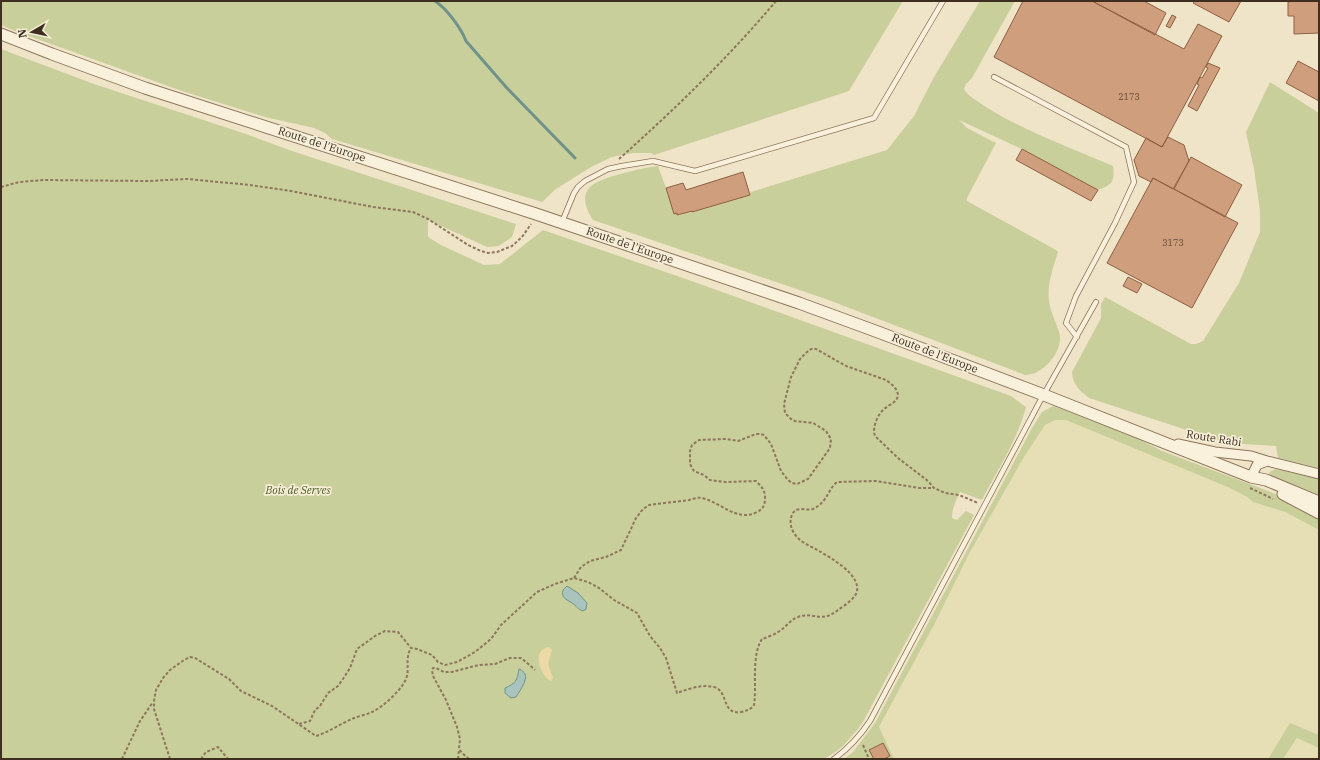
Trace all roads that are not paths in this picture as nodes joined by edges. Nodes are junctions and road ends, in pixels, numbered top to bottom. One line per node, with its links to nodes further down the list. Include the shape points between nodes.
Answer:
1 (943, 1): 4 (lane, via 874,118 695,171 653,161 608,169 578,187)
2 (1, 34): 4 (street, Route de l'Europe, via 145,88)
3 (994, 77): 6 (lane, via 1126,148 1134,182 1076,296 1066,324)
4 (562, 222): 7 (street, Route de l'Europe, via 799,303)
5 (1096, 302): 6 (lane)
6 (1077, 337): 7 (lane)
7 (1044, 395): 8 (street, Route de l'Europe); 14 (lane, via 870,720 853,743)
8 (1158, 440): 9 (street, Route Rabi); 11 (street, Route de l'Europe)
9 (1267, 461): 10 (street, Route Rabi); 11 (street, via 1256,465)
10 (1319, 474)
11 (1251, 476): 12 (street, Route de l'Europe); 13 (street, Route de l'Europe)
12 (1319, 502)
13 (1319, 513)
14 (834, 759)

